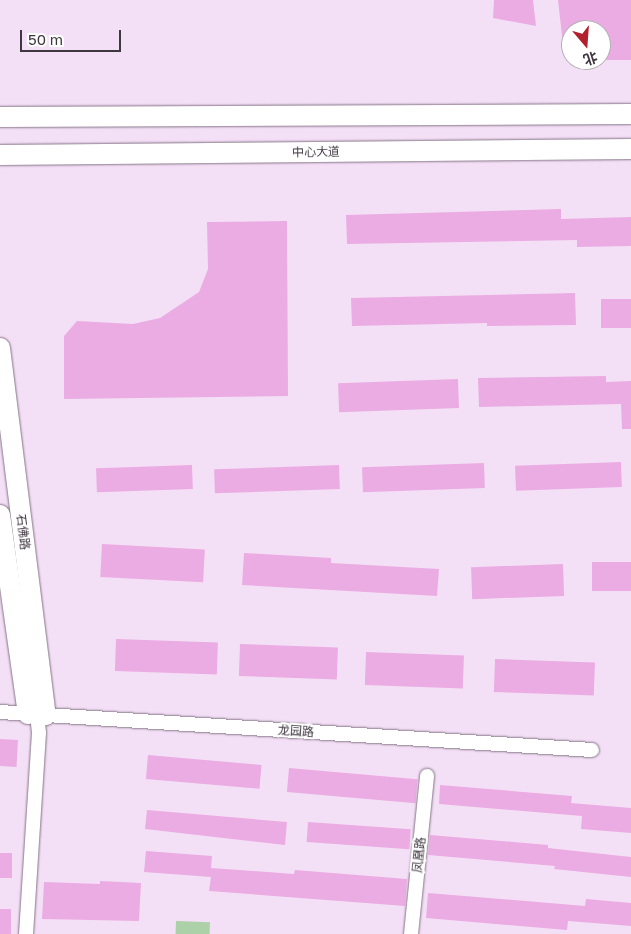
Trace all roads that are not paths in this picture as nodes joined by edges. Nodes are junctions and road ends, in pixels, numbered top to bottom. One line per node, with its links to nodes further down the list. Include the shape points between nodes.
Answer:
1 (631, 114): 2 (main road)
2 (0, 117)
3 (631, 149): 4 (main road, 中心大道)
4 (0, 155)
5 (0, 348): 8 (main road, 石佛路)
6 (0, 515): 8 (main road, 石佛路)
7 (0, 712): 8 (street, 龙园路)
8 (37, 714): 9 (street, 龙园路); 11 (street, 石佛路, via 39,733)
9 (592, 750)
10 (427, 776): 12 (street, 凤凰路)
11 (26, 934)
12 (411, 934)

